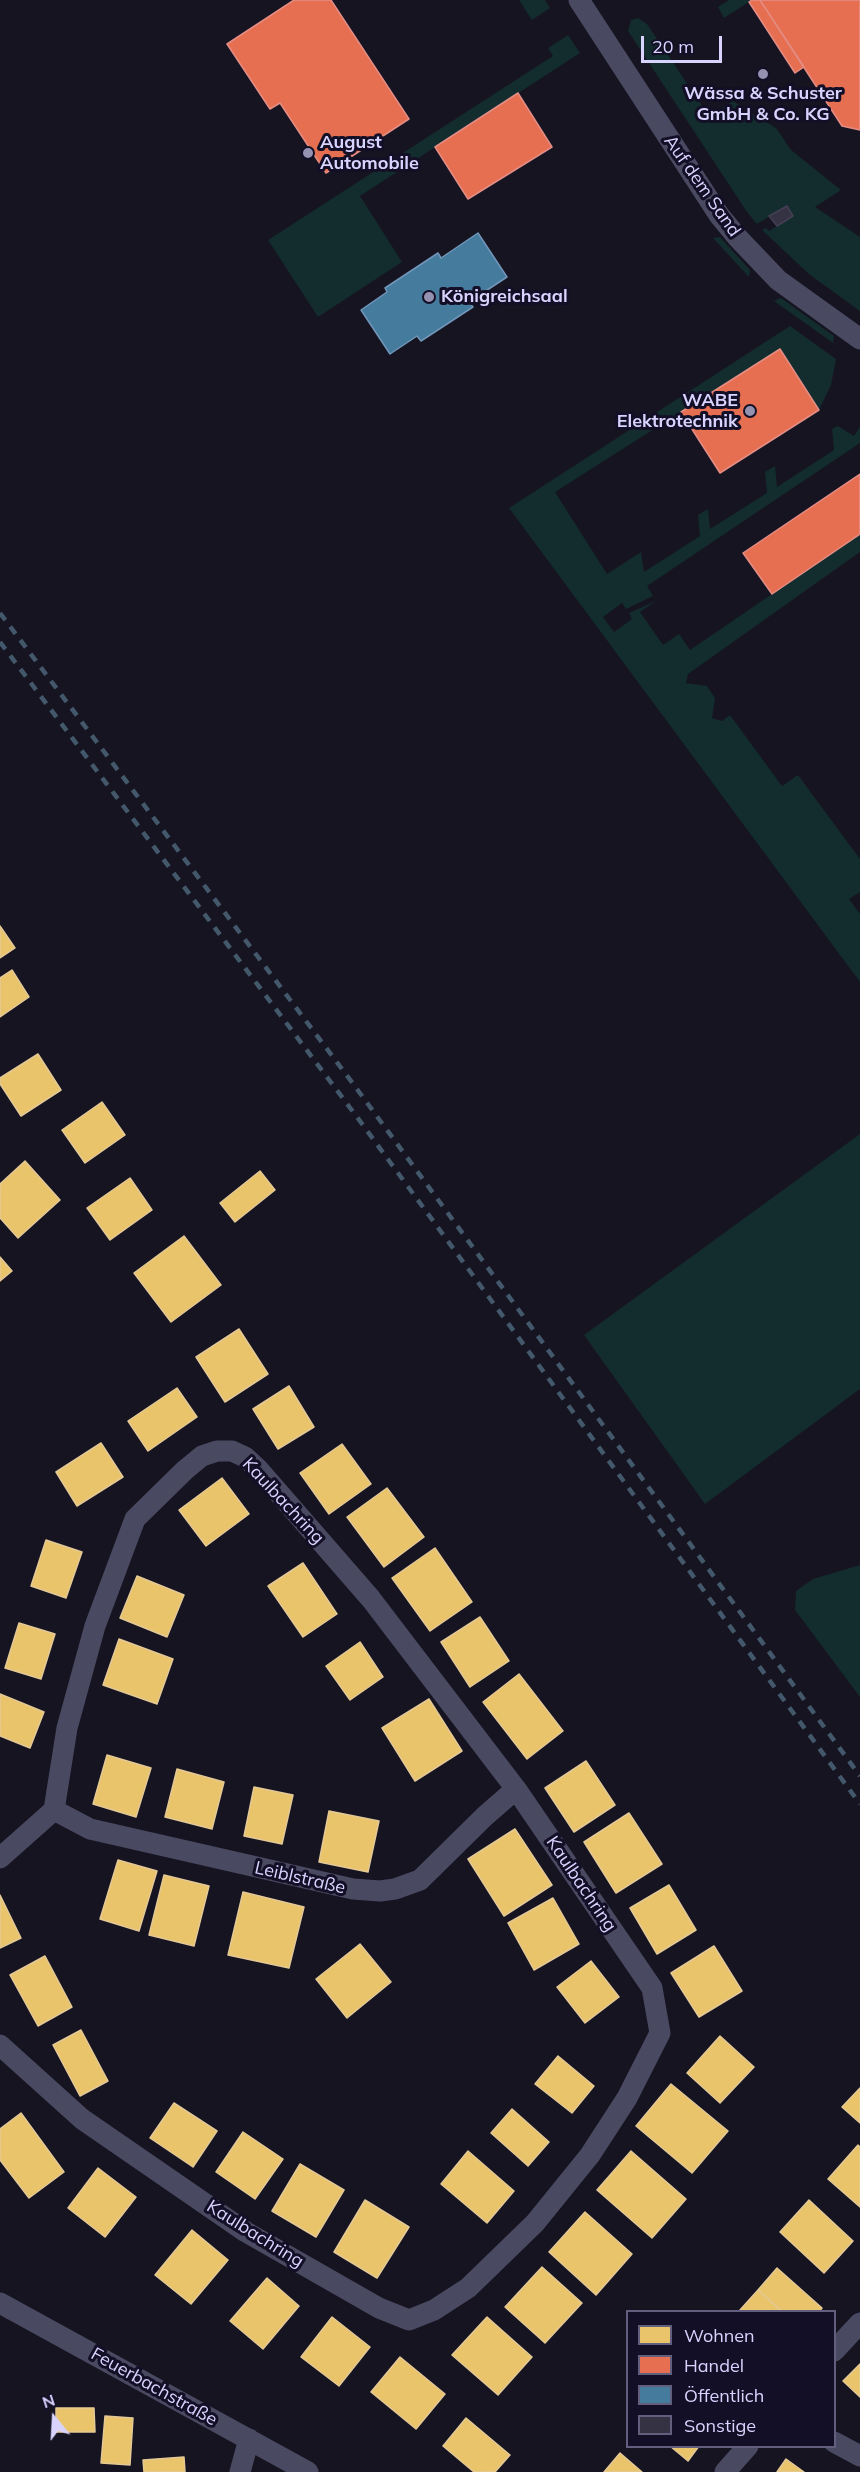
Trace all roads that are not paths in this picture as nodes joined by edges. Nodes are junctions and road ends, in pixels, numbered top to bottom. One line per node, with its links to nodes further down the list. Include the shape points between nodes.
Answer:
1 (579, 0): 2 (street, Auf dem Sand, via 708,199 738,238 778,280)
2 (860, 339)
3 (516, 1789): 4 (street, Leiblstraße, via 420,1880 380,1891 353,1890 90,1829); 4 (street, Kaulbachring, via 371,1599 258,1469 245,1457 217,1450 185,1470 135,1519 89,1649 67,1728); 6 (street, Kaulbachring, via 652,1988 660,2033 627,2098 567,2184 535,2223 468,2288 434,2310 409,2320 379,2308 246,2232 82,2119)
4 (54, 1810): 5 (street)
5 (0, 1858)
6 (0, 2045)
7 (0, 2303): 10 (street, Feuerbachstraße)
8 (860, 2323): 9 (street)
9 (836, 2349)
10 (249, 2439): 14 (street); 15 (street, Feuerbachstraße)
11 (836, 2443): 13 (street)
12 (746, 2448): 16 (street)
13 (860, 2456)
14 (240, 2472)
15 (308, 2472)
16 (725, 2472)

